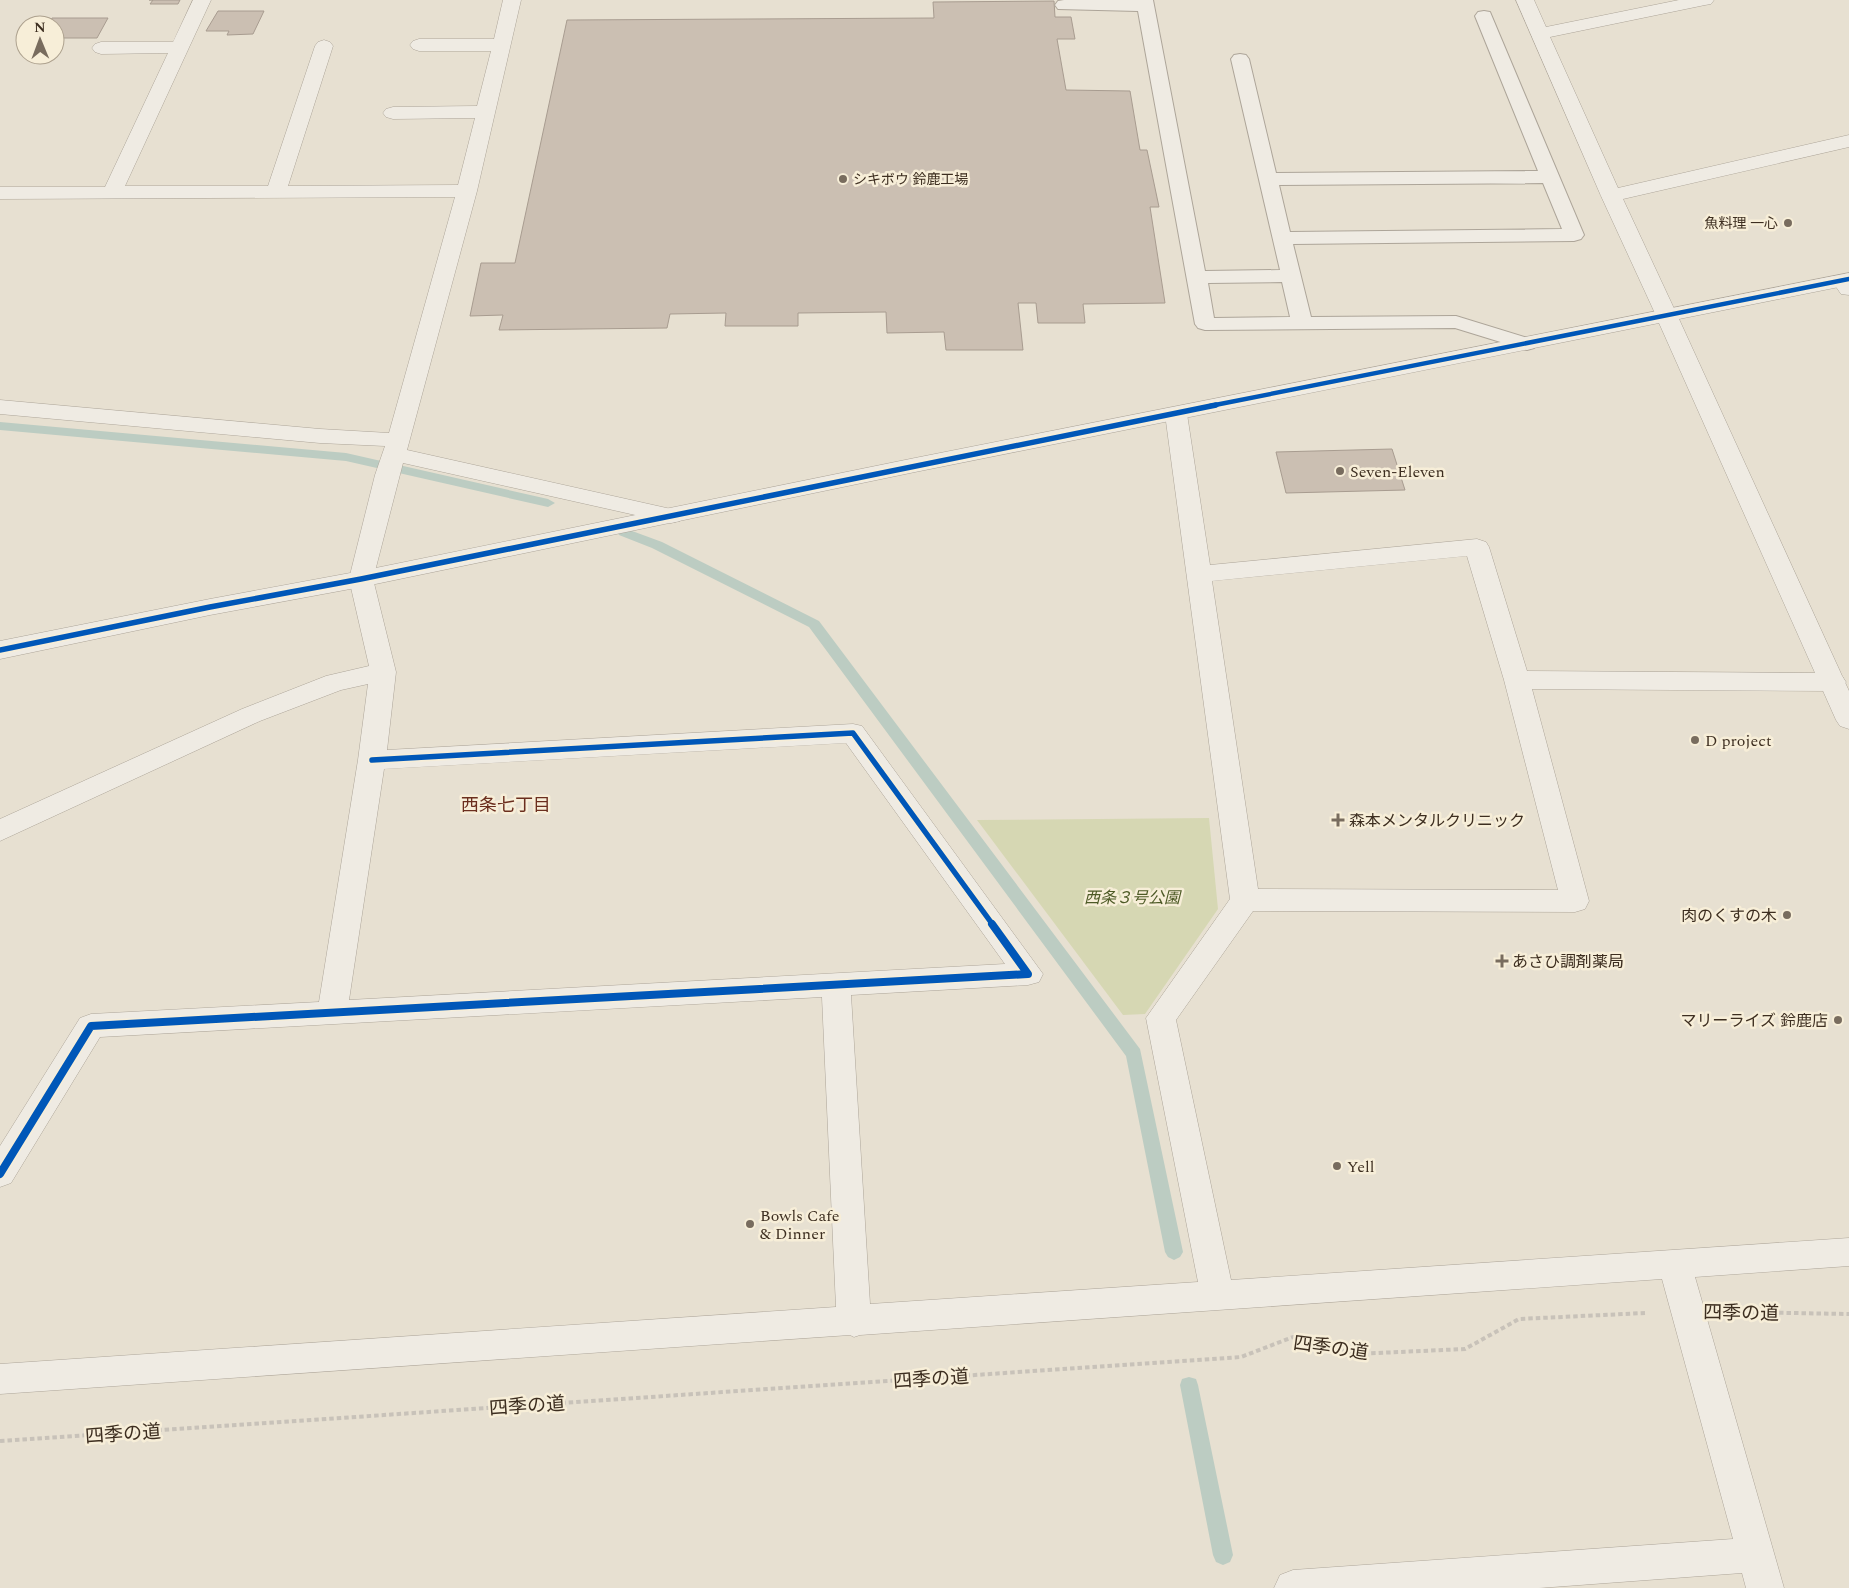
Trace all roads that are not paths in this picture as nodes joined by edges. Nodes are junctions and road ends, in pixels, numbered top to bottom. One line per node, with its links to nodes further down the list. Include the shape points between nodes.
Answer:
1 (202, 0): 12 (street)
2 (512, 0): 10 (street)
3 (1526, 0): 8 (street)
4 (1705, 0): 8 (street)
5 (1145, 3): 6 (lane); 27 (lane)
6 (1064, 5)
7 (1484, 16): 18 (lane)
8 (1540, 34): 24 (street)
9 (419, 45): 10 (street)
10 (501, 45): 15 (street)
11 (324, 46): 20 (street)
12 (180, 47): 13 (street); 22 (street)
13 (101, 48)
14 (1240, 59): 19 (lane)
15 (485, 112): 16 (street); 21 (street)
16 (393, 113)
17 (1849, 141): 24 (street)
18 (1550, 177): 19 (lane); 25 (lane, via 1574,235)
19 (1268, 178): 25 (lane)
20 (276, 191): 21 (street); 22 (street)
21 (467, 191): 34 (street)
22 (112, 192): 23 (street)
23 (0, 193)
24 (1611, 196): 29 (street)
25 (1282, 238): 26 (lane)
26 (1291, 276): 27 (lane); 30 (lane)
27 (1196, 277): 30 (lane, via 1205,324)
28 (1847, 283): 29 (street)
29 (1667, 317): 31 (street); 40 (street)
30 (1302, 323): 31 (lane, via 1456,322)
31 (1527, 344): 33 (street)
32 (0, 408): 34 (street, via 311,435)
33 (1176, 414): 35 (street); 36 (street)
34 (393, 456): 35 (street); 37 (street)
35 (670, 516): 37 (street)
36 (1200, 574): 41 (street, via 1477,547); 45 (street)
37 (361, 579): 38 (street); 39 (street)
38 (0, 650)
39 (383, 672): 43 (street); 44 (street, via 335,682 251,715)
40 (1838, 679): 41 (street); 42 (street)
41 (1517, 680): 45 (street, via 1575,901)
42 (1849, 720)
43 (372, 760): 46 (street, via 853,733 1028,974); 47 (street)
44 (0, 832)
45 (1246, 900): 51 (street, via 1161,1018)
46 (836, 986): 47 (street); 52 (street)
47 (332, 1013): 48 (street, via 91,1026)
48 (0, 1174)
49 (1849, 1252): 50 (street)
50 (1674, 1263): 51 (street); 54 (street)
51 (1218, 1296): 52 (street)
52 (854, 1322): 53 (street)
53 (0, 1380)
54 (1760, 1572): 55 (street)
55 (1293, 1588)

